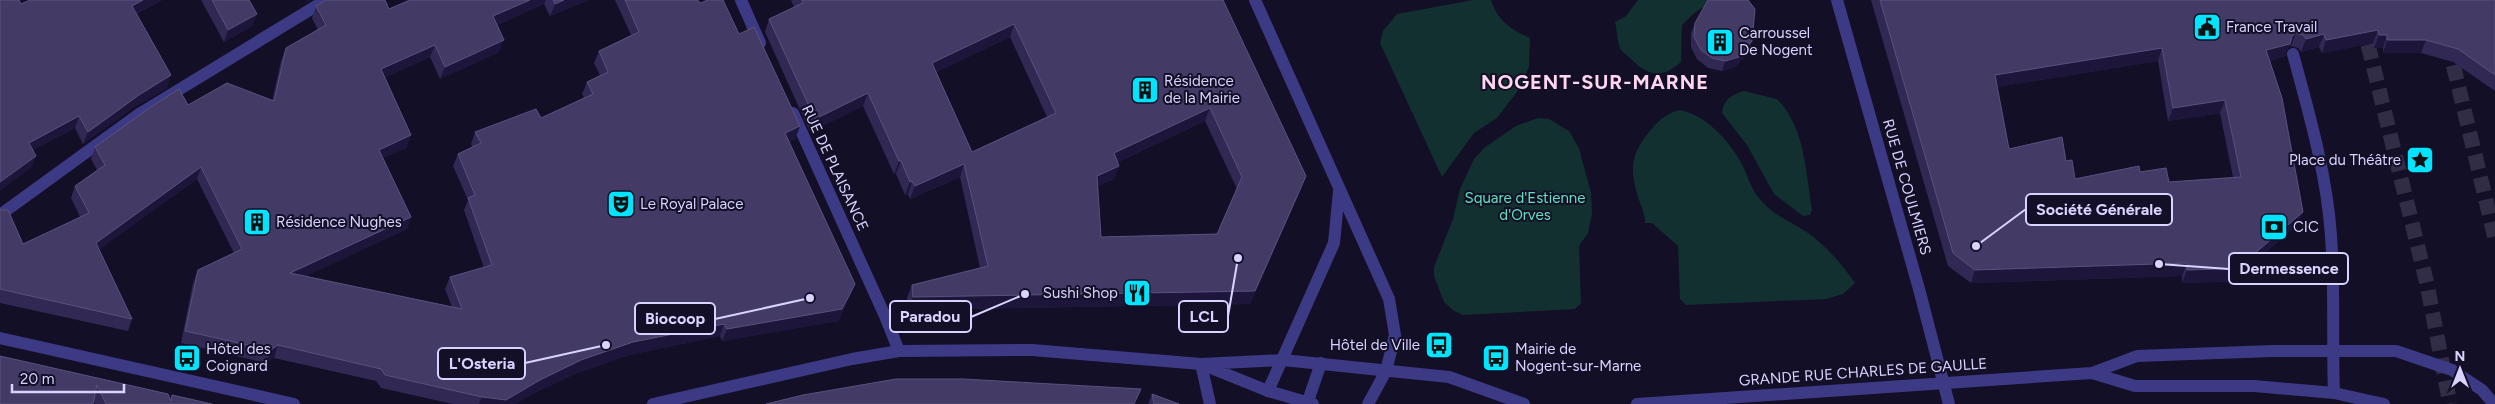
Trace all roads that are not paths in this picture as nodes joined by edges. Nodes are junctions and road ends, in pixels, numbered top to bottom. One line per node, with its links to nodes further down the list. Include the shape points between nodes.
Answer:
1 (326, 0): 9 (street, via 139,114)
2 (741, 0): 5 (street)
3 (1255, 0): 8 (street)
4 (1837, 0): 18 (street, RUE DE COULMIERS)
5 (766, 54)
6 (2293, 54): 11 (street, via 2326,194 2332,269)
7 (786, 99): 12 (street, RUE DE PLAISANCE)
8 (1340, 188): 13 (street, via 1334,243); 16 (street, via 1389,299 1395,334)
9 (0, 215)
10 (0, 338): 23 (street)
11 (2332, 350): 17 (street, GRANDE RUE CHARLES DE GAULLE, via 2137,356); 20 (street); 32 (street, GRANDE RUE CHARLES DE GAULLE, via 2396,351 2422,358 2452,370 2482,390)
12 (899, 351): 15 (street, via 1032,350); 21 (street)
13 (1283, 360): 14 (street); 15 (street); 19 (street)
14 (1321, 363): 16 (street); 26 (street)
15 (1201, 364): 19 (street); 25 (street)
16 (1386, 371): 27 (street); 28 (street, via 1449,377)
17 (2092, 373): 18 (street, GRANDE RUE CHARLES DE GAULLE); 20 (street, GRANDE RUE CHARLES DE GAULLE, via 2135,386 2254,386)
18 (1944, 384): 22 (street, GRANDE RUE CHARLES DE GAULLE); 30 (street, RUE DE COULMIERS)
19 (1268, 391): 26 (street)
20 (2334, 393): 31 (street, GRANDE RUE CHARLES DE GAULLE)
21 (681, 400): 24 (street)
22 (1661, 403): 29 (street, GRANDE RUE CHARLES DE GAULLE)
23 (294, 404)
24 (653, 404)
25 (1210, 404)
26 (1309, 404)
27 (1368, 404)
28 (1524, 404)
29 (1637, 404)
30 (1948, 404)
31 (2384, 404)
32 (2494, 404)

